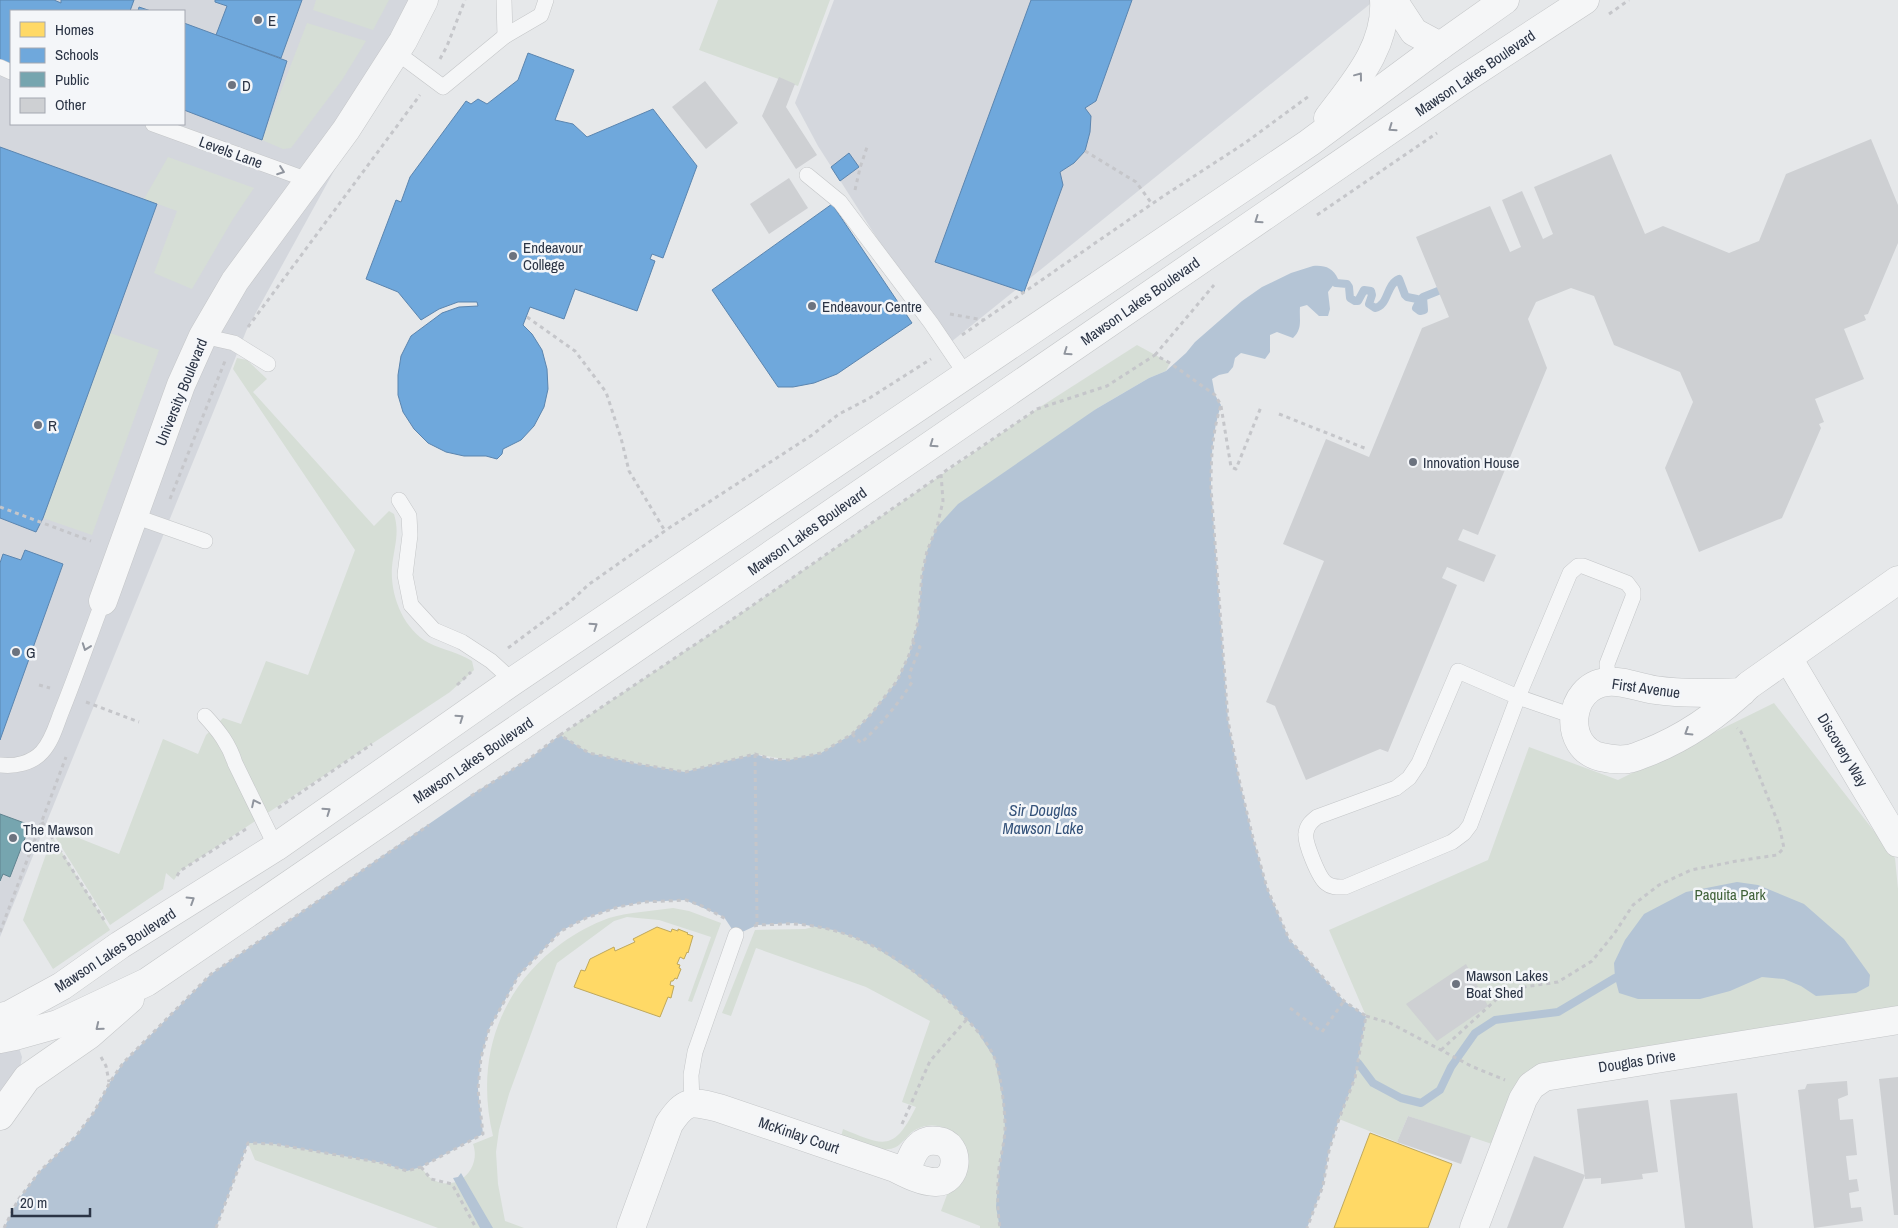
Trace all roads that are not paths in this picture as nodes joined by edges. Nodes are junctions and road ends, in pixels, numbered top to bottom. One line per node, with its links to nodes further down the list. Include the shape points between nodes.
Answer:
1 (424, 0): 13 (street, University Boulevard)
2 (504, 0): 11 (lane)
3 (546, 0): 11 (lane, via 541,15)
4 (1384, 0): 16 (street, one-way to 4, via 1365,69 1380,36)
5 (1393, 0): 12 (street, via 1414,32)
6 (1415, 0): 12 (street)
7 (1472, 0): 8 (street)
8 (1494, 0)
9 (1505, 0): 12 (street, Mawson Lakes Boulevard)
10 (1595, 8): 14 (street, Mawson Lakes Boulevard)
11 (505, 36): 13 (lane, via 443,87)
12 (1440, 46): 14 (street); 16 (street, Mawson Lakes Boulevard)
13 (396, 52): 18 (street, University Boulevard, via 346,130)
14 (1461, 81): 38 (street, Mawson Lakes Boulevard, one-way to 38)
15 (156, 125): 18 (lane, Levels Lane, one-way to 18)
16 (1309, 143): 21 (street, Mawson Lakes Boulevard)
17 (807, 175): 21 (lane, via 840,202 932,322)
18 (308, 180): 19 (street, University Boulevard, via 235,281)
19 (203, 336): 20 (lane, via 234,343); 23 (street, University Boulevard, via 181,385)
20 (268, 364)
21 (967, 376): 28 (street, Mawson Lakes Boulevard, one-way to 21)
22 (399, 500): 28 (lane, via 409,516 405,575 411,605 434,630 462,642)
23 (144, 520): 24 (lane); 26 (street, University Boulevard)
24 (205, 541)
25 (1898, 580): 27 (street)
26 (103, 601): 34 (lane, University Boulevard, one-way to 34, via 50,741 29,762)
27 (1788, 658): 30 (street); 35 (street, Discovery Way)
28 (514, 681): 36 (street, Mawson Lakes Boulevard, one-way to 28)
29 (1608, 682): 30 (street, First Avenue, via 1680,693); 31 (lane, via 1607,664 1633,597 1632,591 1627,583 1578,566 1570,573); 33 (street, First Avenue, via 1596,685 1584,694)
30 (1742, 692): 33 (street, one-way to 33, via 1719,713 1666,745 1628,759 1600,757 1586,750 1577,738)
31 (1518, 697): 31 (lane, via 1470,825 1464,833 1452,842 1345,886 1333,887 1322,880 1306,841 1308,825 1317,817 1396,788 1409,778 1458,671); 33 (lane)
32 (205, 716): 36 (lane, one-way to 32, via 231,749)
33 (1573, 716)
34 (0, 765)
35 (1898, 843)
36 (276, 847): 40 (street, Mawson Lakes Boulevard, one-way to 36, via 120,945)
37 (736, 935): 41 (lane, via 695,1052 691,1075)
38 (147, 982): 40 (street, Mawson Lakes Boulevard, via 58,1024); 42 (street, one-way to 42, via 89,1035 27,1078)
39 (1898, 1020): 45 (street, Douglas Drive, via 1544,1076 1536,1080 1523,1099)
40 (6, 1027): 42 (street, via 22,1057 18,1080)
41 (692, 1103): 43 (street, McKinlay Court, via 719,1108); 44 (street, via 678,1111 669,1124)
42 (0, 1114)
43 (905, 1173)
44 (631, 1228)
45 (1474, 1228)

